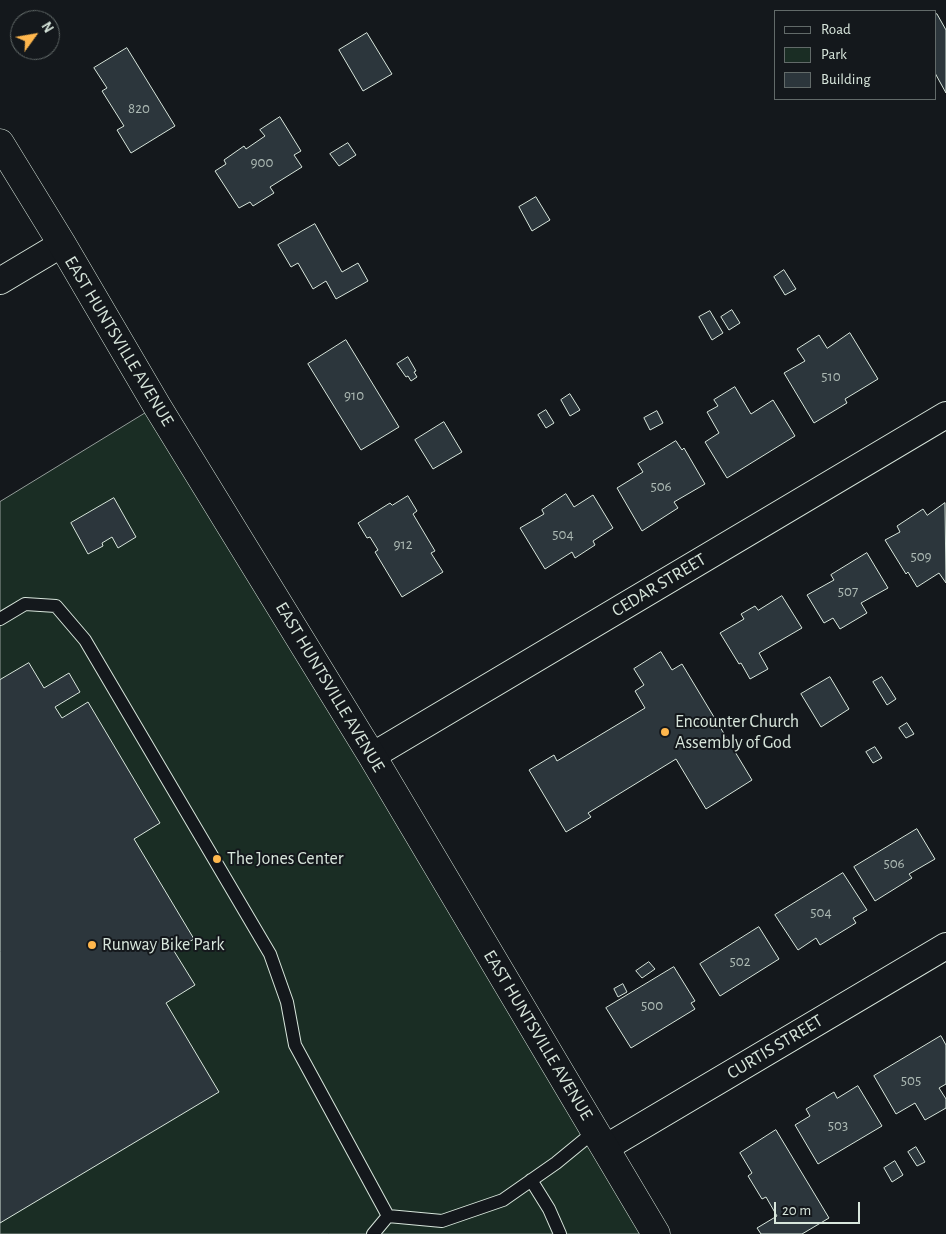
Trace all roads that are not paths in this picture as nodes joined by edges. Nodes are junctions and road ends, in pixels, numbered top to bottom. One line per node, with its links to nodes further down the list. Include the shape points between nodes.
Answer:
1 (0, 142): 2 (main road, EAST HUNTSVILLE AVENUE)
2 (62, 244): 3 (street); 6 (main road, EAST HUNTSVILLE AVENUE, via 157,406)
3 (0, 281)
4 (946, 415): 6 (street, CEDAR STREET)
5 (0, 619): 10 (lane, via 25,604 56,606 85,640 270,954 287,1002 296,1045)
6 (372, 756): 8 (main road, EAST HUNTSVILLE AVENUE)
7 (946, 946): 8 (street, CURTIS STREET)
8 (600, 1140): 9 (lane); 13 (main road, EAST HUNTSVILLE AVENUE)
9 (531, 1180): 10 (lane, via 503,1200 442,1222); 12 (lane)
10 (388, 1216): 11 (lane)
11 (373, 1234)
12 (560, 1234)
13 (656, 1234)

